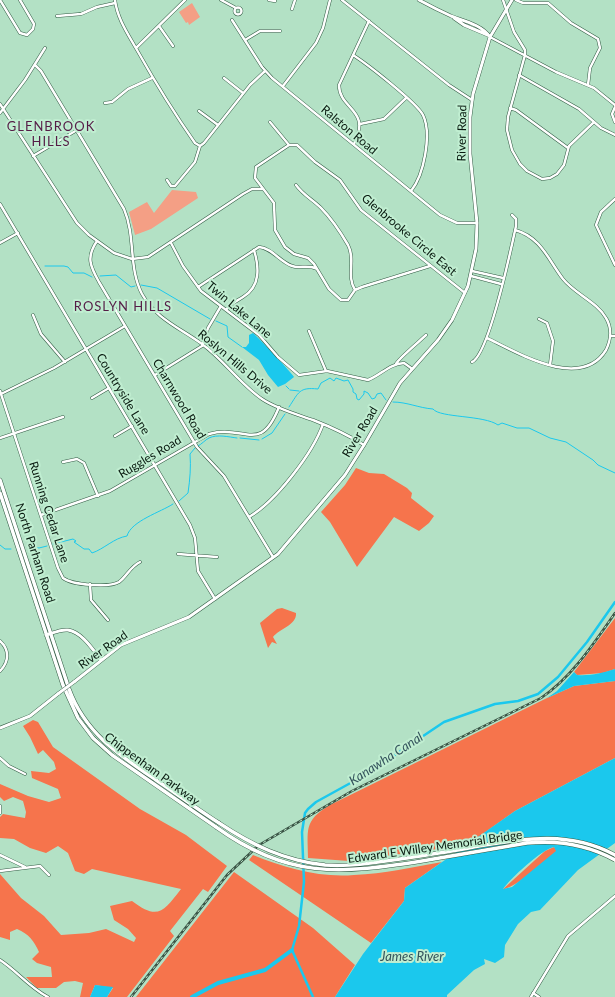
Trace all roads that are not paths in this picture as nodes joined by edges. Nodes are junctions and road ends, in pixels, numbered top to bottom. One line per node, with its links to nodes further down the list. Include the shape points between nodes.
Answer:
1 (0, 0): 2 (street, via 20,33 27,35 34,26)
2 (20, 0)
3 (185, 0): 21 (street)
4 (221, 0): 15 (street)
5 (269, 0): 13 (street)
6 (295, 0): 17 (street)
7 (330, 0): 36 (street, via 316,43)
8 (342, 0): 20 (street)
9 (419, 0): 23 (main road)
10 (503, 0): 16 (street)
11 (512, 0): 16 (main road, River Road)
12 (516, 0): 35 (street, via 526,3 548,3 571,23 598,39 600,48 590,68)
13 (275, 1)
14 (115, 2): 18 (street, via 81,14); 27 (street, via 119,17)
15 (236, 8)
16 (507, 8): 23 (main road, River Road); 28 (street, via 514,32)
17 (292, 9)
18 (57, 16)
19 (232, 20): 24 (street, Ralston Road)
20 (369, 21): 29 (street); 39 (street, via 449,85)
21 (159, 26): 25 (street); 27 (street)
22 (280, 31): 24 (street, via 260,31)
23 (490, 37): 28 (street); 39 (main road, River Road)
24 (245, 40): 31 (street, Ralston Road)
25 (173, 46)
26 (45, 48): 30 (street)
27 (136, 48): 33 (street)
28 (526, 55): 32 (street); 35 (street, via 556,72)
29 (353, 56): 38 (street); 50 (street, via 339,88)
30 (35, 65): 44 (street); 52 (street, Roslyn Hills Drive)
31 (265, 71): 36 (street, Ralston Road); 37 (street)
32 (519, 75): 43 (street); 48 (street, via 579,109)
33 (152, 78): 40 (street, via 128,89 112,102); 56 (street, via 195,143)
34 (224, 78): 37 (street)
35 (588, 85): 42 (street)
36 (283, 86): 54 (street, Ralston Road)
37 (243, 93): 51 (street)
38 (406, 98): 50 (street, via 384,119); 62 (street, via 421,113 426,127 425,157)
39 (472, 100): 66 (main road, River Road, via 470,167)
40 (104, 103)
41 (0, 104): 44 (street)
42 (615, 106): 49 (street, via 612,114)
43 (510, 108): 57 (street); 57 (street, via 507,124 510,145 520,164 535,177 547,178 557,174 564,165)
44 (3, 109): 46 (street); 58 (street)
45 (199, 111): 51 (street)
46 (0, 112)
47 (270, 122): 55 (street)
48 (594, 122): 53 (street); 57 (street)
49 (615, 122)
50 (360, 124): 54 (street)
51 (218, 125): 56 (street)
52 (77, 130): 58 (street); 73 (street, Roslyn Hills Drive, via 124,209 132,237)
53 (615, 135)
54 (354, 144): 62 (street, Ralston Road)
55 (289, 145): 61 (street, via 256,168 255,178); 75 (street, Glenbrooke Circle East, via 297,145 340,180 361,210)
56 (200, 146): 59 (street, via 195,162 175,186 171,186)
57 (568, 148)
58 (33, 156): 69 (street, via 72,218)
59 (166, 180)
60 (296, 185): 82 (street, via 325,212 349,246 351,280)
61 (263, 189): 70 (street, via 252,189 243,194); 76 (street, via 274,204 275,230 285,247 294,254 308,258)
62 (411, 191): 66 (street, Ralston Road, via 450,221 460,224)
63 (615, 199): 74 (street, via 603,209 596,225)
64 (0, 204): 68 (street, Countryside Lane)
65 (512, 215): 67 (street, via 517,221)
66 (477, 223): 77 (main road, River Road)
67 (515, 230): 79 (street); 91 (street, via 527,235 540,246 570,287 602,312 609,324)
68 (18, 233): 71 (street); 95 (street, Countryside Lane)
69 (97, 241): 73 (street, via 114,253); 88 (street, Charnwood Road, via 90,254 91,266)
70 (171, 242): 73 (street, via 148,257); 81 (street, Twin Lake Lane)
71 (0, 243)
72 (254, 250): 76 (street, via 262,247 292,266 305,266); 81 (street); 85 (street, via 256,284 248,294)
73 (132, 259): 94 (street, Roslyn Hills Drive, via 140,290 154,311 168,323)
74 (615, 265)
75 (430, 266): 82 (street); 83 (street, Glenbrooke Circle East)
76 (317, 270): 82 (street, via 327,288 341,300 349,300)
77 (472, 271): 78 (main road, River Road); 79 (street)
78 (471, 276): 80 (street); 83 (main road, River Road)
79 (503, 278): 80 (street)
80 (502, 284): 93 (street)
81 (198, 287): 84 (street, Twin Lake Lane)
82 (355, 290)
83 (465, 293): 100 (main road, River Road, via 448,326)
84 (221, 306): 85 (street, Twin Lake Lane); 94 (street, via 208,328)
85 (226, 310): 101 (street, Twin Lake Lane, via 259,335 297,374)
86 (33, 315): 96 (street, via 41,334)
87 (539, 319): 99 (street, via 545,321 551,331 553,341)
88 (125, 326): 95 (street); 102 (street, Charnwood Road)
89 (309, 331): 101 (street)
90 (426, 335): 98 (street, Twin Lake Lane)
91 (610, 336): 92 (street); 99 (street, via 604,352 590,366 574,369)
92 (615, 336)
93 (487, 338): 97 (street, via 477,358); 99 (street, via 530,359)
94 (203, 344): 102 (street, via 198,350); 107 (street, Roslyn Hills Drive, via 256,394)
95 (87, 349): 96 (street); 103 (street, Countryside Lane)
96 (65, 362): 105 (street)
97 (472, 362)
98 (396, 364): 100 (street, via 404,364); 101 (street, Twin Lake Lane, via 368,380)
99 (550, 365)
100 (411, 368): 115 (main road, River Road)
101 (326, 371)
102 (154, 375): 114 (street, Charnwood Road)
103 (109, 388): 106 (street); 110 (street, Countryside Lane)
104 (0, 390): 105 (street, Running Cedar Lane)
105 (1, 394): 111 (street, Running Cedar Lane)
106 (92, 398)
107 (279, 407): 109 (street, Roslyn Hills Drive); 114 (street, Ruggles Road, via 268,429 259,434 218,432)
108 (63, 417): 111 (street)
109 (323, 424): 115 (street, Roslyn Hills Drive); 122 (street, via 314,445 288,479 267,504)
110 (132, 426): 112 (street); 117 (street, Countryside Lane)
111 (14, 433): 113 (street); 121 (street, Running Cedar Lane)
112 (115, 436)
113 (0, 438)
114 (194, 441): 117 (street, Ruggles Road); 122 (street, Charnwood Road, via 202,454 224,476)
115 (364, 445): 126 (main road, River Road, via 338,484)
116 (63, 462): 120 (street, via 77,458 83,462)
117 (155, 465): 120 (street, Ruggles Road); 124 (street, Countryside Lane, via 190,525 195,538)
118 (0, 480): 131 (highway, North Parham Road)
119 (0, 493): 131 (highway, North Parham Road)
120 (98, 496): 121 (street, Ruggles Road)
121 (41, 515): 128 (street, Running Cedar Lane, via 63,578)
122 (249, 517): 126 (street, Charnwood Road)
123 (178, 554): 124 (street)
124 (196, 554): 125 (street); 129 (street, Countryside Lane, via 199,573)
125 (217, 557)
126 (274, 558): 129 (main road, River Road)
127 (140, 562): 128 (street, Running Cedar Lane, via 116,583)
128 (90, 584): 130 (street, via 91,600)
129 (215, 599): 133 (main road, River Road, via 184,620 122,645)
130 (108, 620)
131 (48, 634): 133 (main road, via 64,630 74,632); 140 (highway, Chippenham Parkway, via 73,700 93,732 115,752); 141 (highway, Chippenham Parkway, via 68,699 80,722 93,738 112,755)
132 (0, 641): 134 (street, via 8,656)
133 (101, 660): 135 (main road, River Road, bridge, via 30,716)
134 (0, 671)
135 (0, 728)
136 (0, 758): 137 (street, via 9,766)
137 (26, 774)
138 (0, 806): 139 (street)
139 (0, 813)
140 (219, 823): 143 (highway, Edward E Willey Memorial Bridge, bridge, via 244,840 270,852 325,865 371,864 546,837 582,842)
141 (216, 827): 144 (highway, Edward E Willey Memorial Bridge, bridge, via 241,844 270,857 303,867 330,870 375,868 527,843 547,842 583,846)
142 (0, 855): 145 (street)
143 (615, 855)
144 (615, 860)
145 (25, 867): 146 (street); 147 (street, via 41,866)
146 (0, 871)
147 (49, 875)
148 (615, 896): 150 (street, via 568,936)
149 (0, 960): 151 (street)
150 (533, 993): 152 (street); 153 (street)
151 (48, 997)
152 (531, 997)
153 (539, 997)

